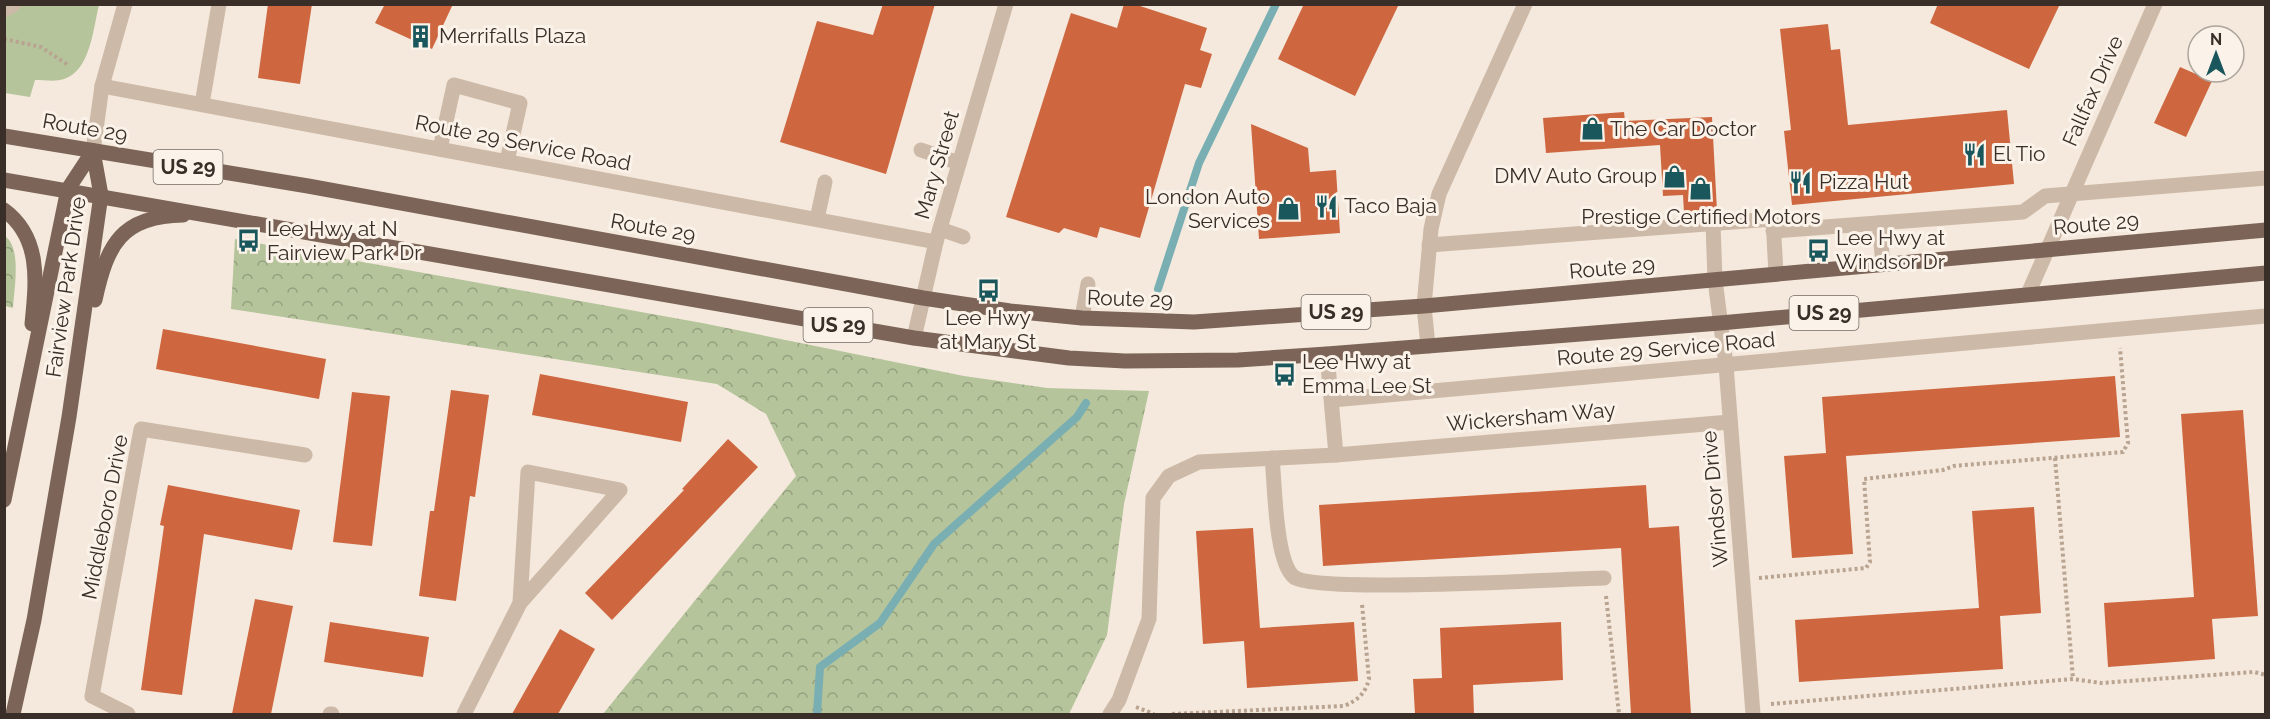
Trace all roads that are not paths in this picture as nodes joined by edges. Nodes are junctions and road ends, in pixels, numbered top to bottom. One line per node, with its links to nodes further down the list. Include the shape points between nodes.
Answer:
1 (14, 4): 7 (street)
2 (125, 4): 8 (street)
3 (219, 4): 9 (street)
4 (1006, 4): 15 (street, Mary Street)
5 (1525, 4): 31 (street, via 1439,194)
6 (2155, 4): 20 (street, Fallfax Drive)
7 (4, 10)
8 (102, 86): 9 (street, Route 29 Service Road); 13 (street)
9 (202, 104): 11 (street, Route 29 Service Road)
10 (4, 136): 13 (main road, Route 29 / US 29)
11 (440, 149): 14 (street, Route 29 Service Road); 14 (street, via 454,85 520,103)
12 (921, 150): 15 (street)
13 (93, 151): 19 (main road, Fairview Park Drive); 21 (main road, Fairview Park Drive); 39 (main road, Route 29 / US 29, via 308,186)
14 (507, 161): 24 (street, Route 29 Service Road)
15 (959, 163): 29 (street, Mary Street)
16 (2265, 178): 20 (street)
17 (4, 180): 19 (main road, US 29)
18 (825, 182): 24 (street)
19 (68, 189): 21 (main road, US 29); 49 (main road, Fairview Park Drive)
20 (2070, 194): 26 (street, via 2045,196 2023,212); 32 (street, Fallfax Drive)
21 (101, 195): 23 (main road, US 29); 50 (main road, Fairview Park Drive)
22 (4, 210): 49 (main road, via 22,228 35,264)
23 (215, 215): 44 (main road, US 29); 50 (main road, via 154,218 120,235 105,258)
24 (817, 219): 29 (street, Route 29 Service Road)
25 (1713, 224): 28 (street, via 1773,219); 31 (street); 36 (street, Windsor Drive)
26 (1879, 224): 28 (street); 33 (street)
27 (2265, 230): 32 (main road, Route 29 / US 29)
28 (1773, 231): 35 (street)
29 (938, 235): 30 (street, Route 29 Service Road); 39 (street, Mary Street)
30 (963, 237)
31 (1429, 245): 40 (street)
32 (2046, 249): 33 (main road, Route 29 / US 29); 38 (street, Fallfax Drive)
33 (1883, 264): 35 (main road, Route 29 / US 29)
34 (2265, 273): 38 (main road, US 29)
35 (1776, 274): 36 (main road, Route 29 / US 29)
36 (1715, 280): 40 (main road, Route 29 / US 29); 43 (street, Windsor Drive)
37 (1088, 284): 42 (street)
38 (2028, 294): 43 (main road, US 29)
39 (923, 298): 42 (main road, Route 29 / US 29); 44 (street, Mary Street)
40 (1424, 306): 42 (main road, Route 29 / US 29, via 1194,322); 45 (street)
41 (2265, 316): 47 (street, Route 29 Service Road)
42 (1082, 318)
43 (1720, 323): 45 (main road, US 29); 47 (street, Windsor Drive)
44 (914, 338): 46 (main road, US 29, via 1069,358 1125,361)
45 (1428, 346): 46 (main road, US 29)
46 (1327, 354): 48 (street)
47 (1726, 365): 48 (street, Route 29 Service Road); 51 (street, Windsor Drive)
48 (1332, 400): 53 (street)
49 (23, 407): 55 (main road, Fairview Park Drive)
50 (69, 417): 59 (main road, Fairview Park Drive, via 34,620)
51 (1730, 422): 53 (street, Wickersham Way); 58 (street, Windsor Drive)
52 (305, 455): 60 (street, Middleboro Drive, via 141,429 92,696)
53 (1336, 455): 54 (street, Wickersham Way)
54 (1272, 458): 56 (street, via 1283,562 1294,577 1308,583); 62 (street, Wickersham Way, via 1199,462 1169,476 1153,498 1149,619 1119,700)
55 (4, 500)
56 (1604, 578)
57 (520, 603): 57 (street, via 528,472 620,490 604,507); 61 (street)
58 (1753, 709)
59 (13, 714)
60 (128, 714)
61 (464, 714)
62 (1110, 714)

